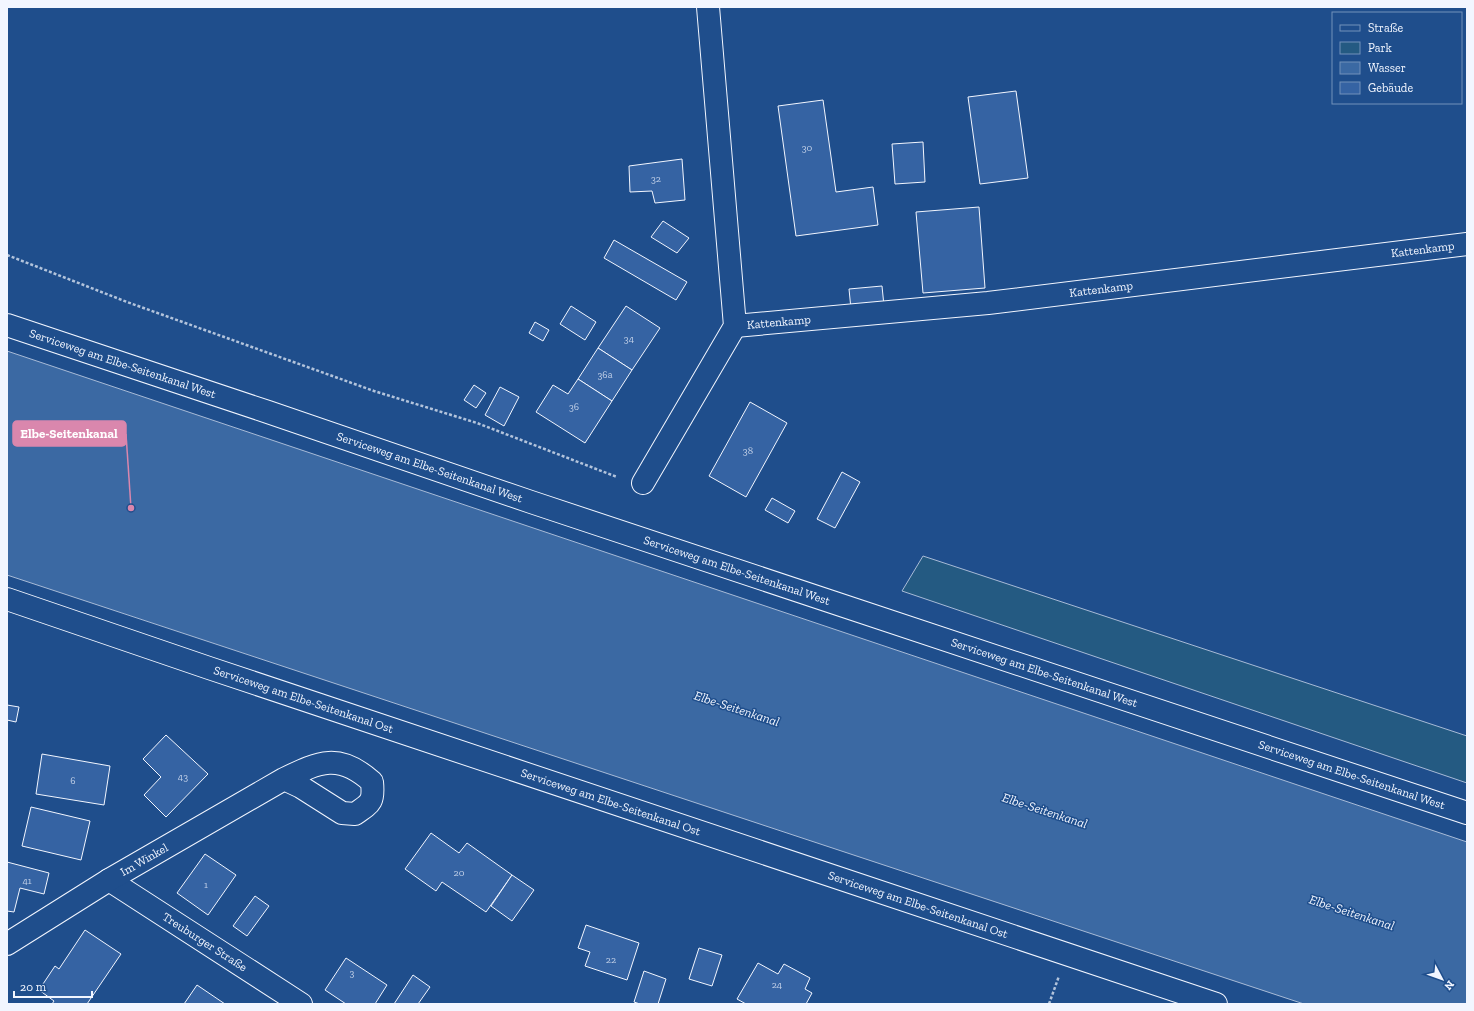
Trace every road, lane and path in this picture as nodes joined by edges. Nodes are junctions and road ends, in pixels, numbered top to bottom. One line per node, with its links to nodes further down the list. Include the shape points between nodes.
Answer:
1 (708, 7): 5 (street, Kattenkamp)
2 (1467, 244): 5 (street, Kattenkamp, via 988,303)
3 (7, 255): 6 (path, via 127,302 374,391 477,424)
4 (7, 326): 10 (street, Serviceweg am Elbe-Seitenkanal West)
5 (735, 326): 7 (street, Kattenkamp)
6 (618, 477)
7 (643, 482)
8 (7, 599): 16 (street, Serviceweg am Elbe-Seitenkanal Ost)
9 (284, 779): 11 (street, Im Winkel)
10 (1467, 813)
11 (109, 880): 12 (street, Im Winkel); 14 (street, Treuburger Straße)
12 (7, 944)
13 (1051, 996): 15 (path)
14 (301, 1004)
15 (1049, 1004)
16 (1216, 1004)

